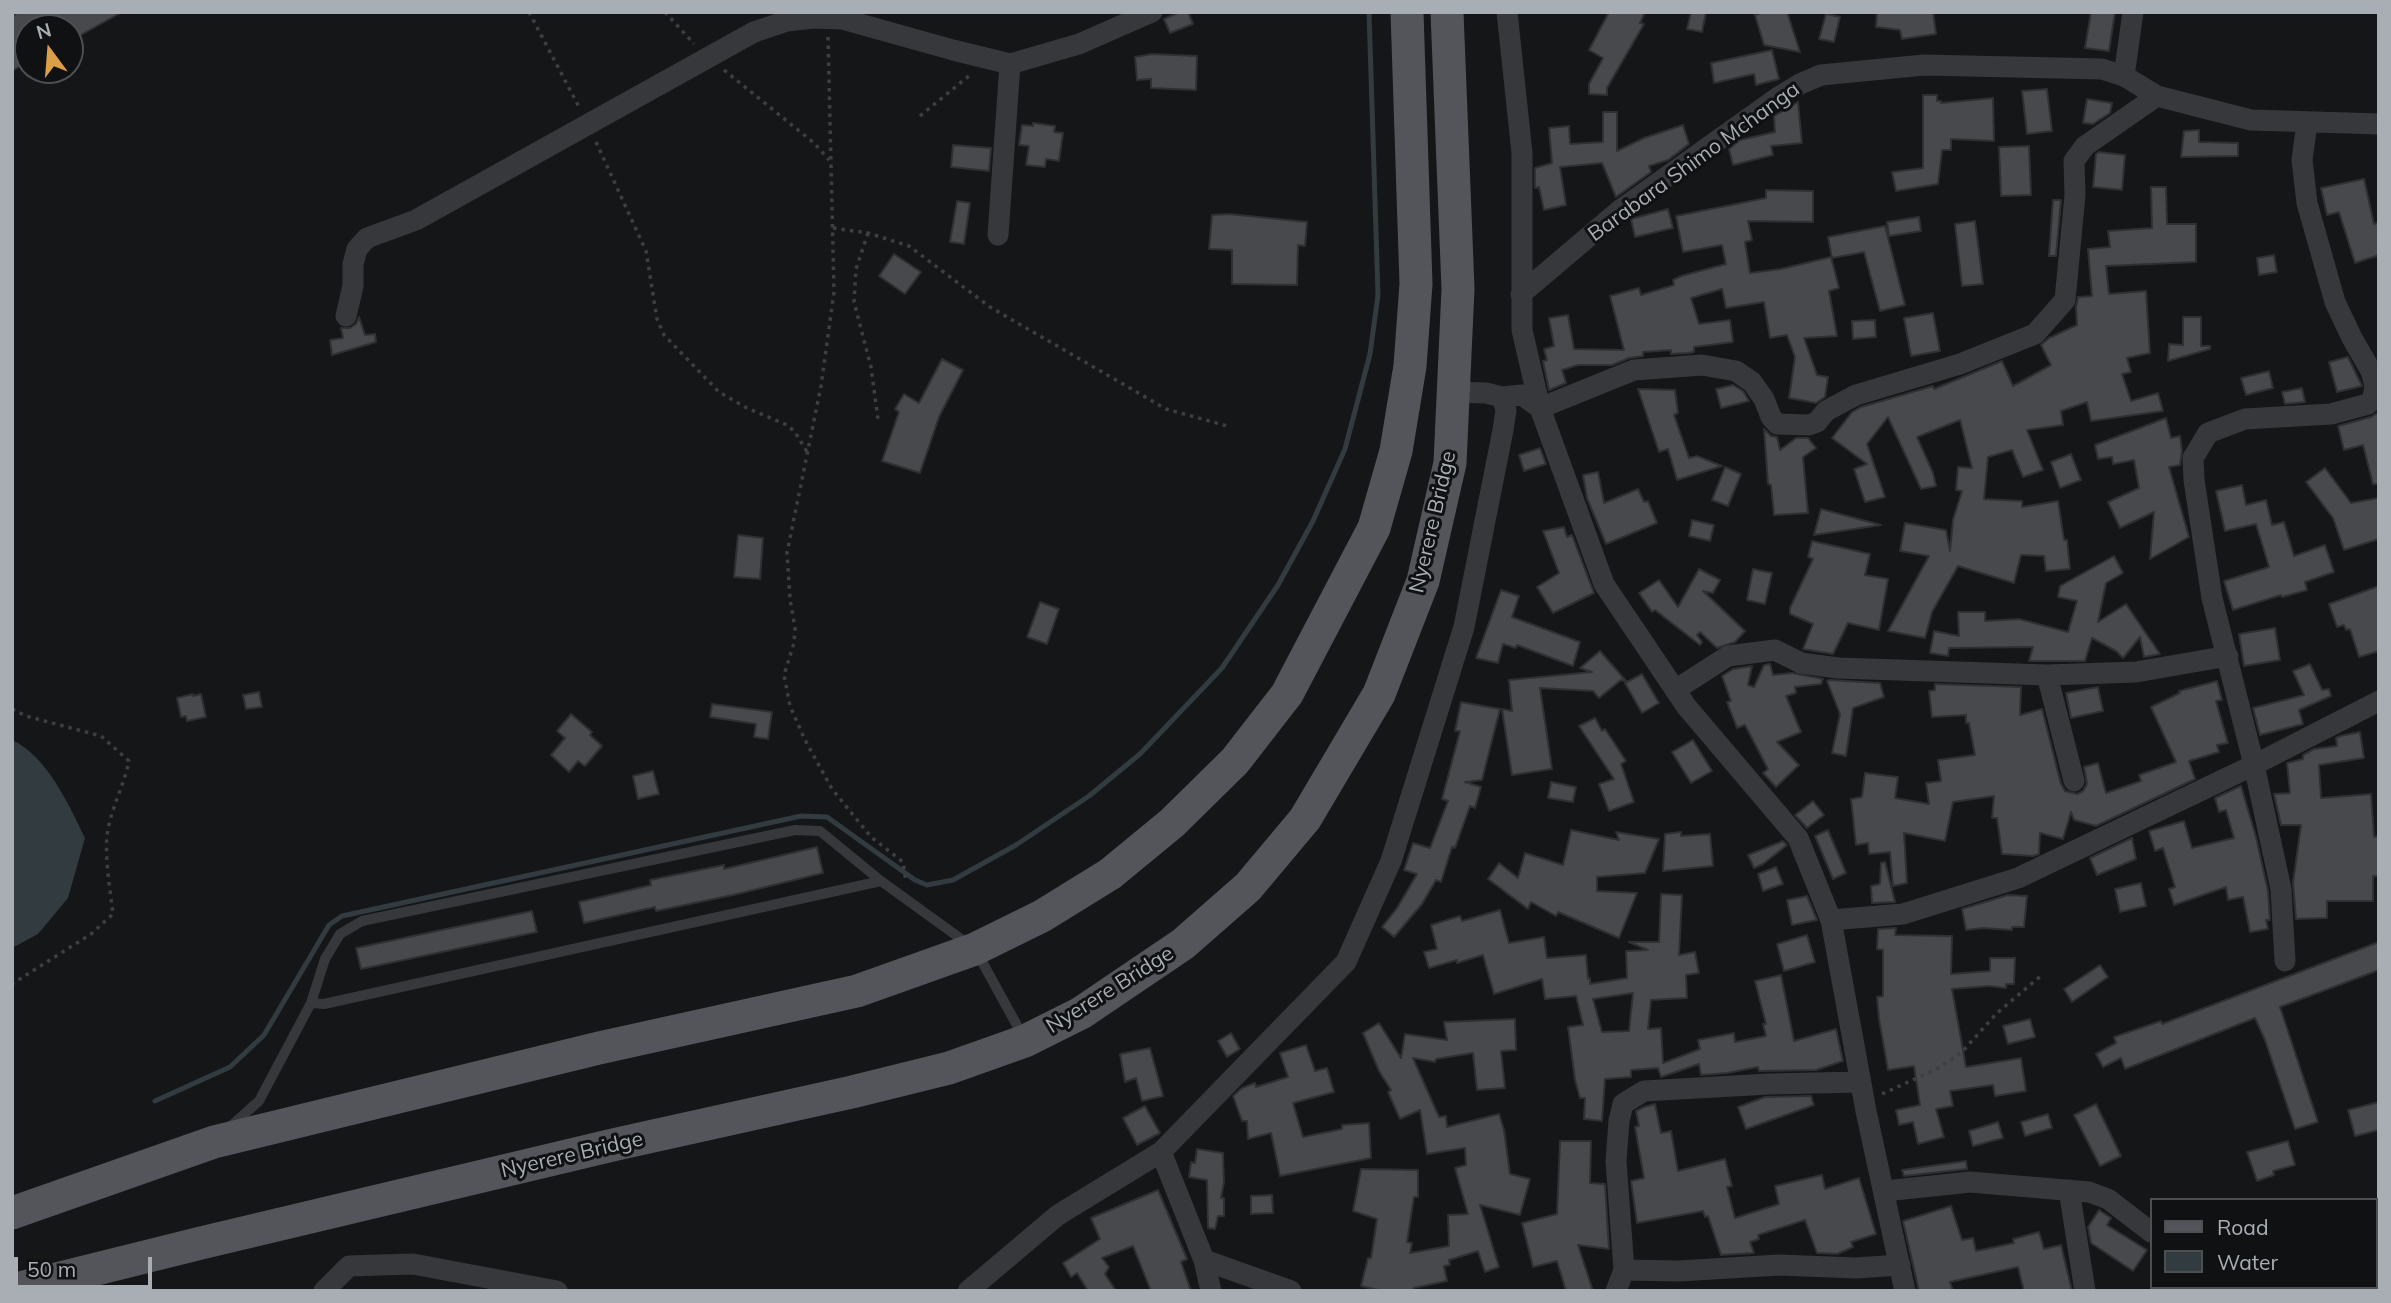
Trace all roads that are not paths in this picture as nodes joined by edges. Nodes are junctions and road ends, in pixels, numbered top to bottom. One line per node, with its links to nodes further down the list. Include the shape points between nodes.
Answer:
1 (1153, 12): 7 (street, via 1079,44)
2 (1407, 12): 27 (main road, via 1416,284 1396,451 1374,528 1287,694 1235,761 1172,823 1110,874 1042,916)
3 (1447, 12): 15 (main road, Nyerere Bridge, via 1458,289)
4 (1507, 12): 13 (street, via 1522,153)
5 (2133, 12): 8 (street)
6 (835, 16): 7 (street); 14 (street, via 787,21 754,32 416,220 367,238 356,249)
7 (1000, 61): 12 (street)
8 (2124, 76): 9 (street, Barabara Shimo Mchanga); 13 (street, Barabara Shimo Mchanga, via 2081,67 1924,65 1821,75 1777,98 1620,210)
9 (2157, 96): 10 (street, Barabara Shimo Mchanga, via 2251,120); 18 (street, via 2085,146 2074,161 2065,300 2035,334 1960,364 1856,396 1808,425 1777,424 1752,382 1736,371 1702,365 1634,370)
10 (2307, 123): 11 (street, Barabara Shimo Mchanga); 17 (street, via 2302,160 2307,203 2335,303 2371,371)
11 (2379, 124)
12 (998, 235)
13 (1521, 294): 18 (street, via 1522,330)
14 (346, 316)
15 (1453, 392): 16 (street); 30 (main road, Nyerere Bridge, via 1450,463 1423,581 1379,694 1305,819 1248,887 1183,944 1081,1013)
16 (1502, 397): 18 (street, via 1522,395); 33 (street, via 1506,410 1503,430 1464,627 1391,861 1351,951 1346,962)
17 (2373, 403): 19 (street, via 2331,414 2245,419 2208,433 2193,458 2212,598)
18 (1539, 408): 21 (street, via 1604,584)
19 (2228, 656): 20 (street, via 2136,672); 23 (street)
20 (2047, 675): 21 (street, via 1838,668 1801,663 1775,650 1728,656); 24 (street)
21 (1675, 690): 26 (street, via 1798,838)
22 (2379, 701): 23 (street)
23 (2254, 765): 26 (street, via 2018,878 1903,914); 28 (street, via 2281,890)
24 (2074, 781)
25 (881, 881): 27 (lane); 29 (lane, via 324,1004); 29 (lane, via 820,831 794,831 362,921 341,934 325,959)
26 (1831, 920): 31 (street)
27 (975, 949): 30 (lane); 32 (main road, via 857,991 598,1048)
28 (2286, 961)
29 (311, 1003): 32 (lane, via 259,1101)
30 (1025, 1041): 43 (main road, Nyerere Bridge, via 949,1068 864,1089)
31 (1862, 1092): 35 (street); 40 (street, via 1769,1084 1644,1091 1632,1097 1623,1104 1616,1161)
32 (214, 1142): 36 (main road)
33 (1161, 1152): 38 (street); 46 (street, via 1058,1214)
34 (2069, 1190): 35 (street, via 1970,1182); 37 (street, via 2108,1199); 51 (street)
35 (1885, 1191): 39 (street)
36 (12, 1213)
37 (2150, 1231)
38 (1204, 1260): 47 (street); 48 (street)
39 (1900, 1265): 40 (street); 50 (street)
40 (1624, 1270): 49 (street)
41 (2268, 1289): 52 (street)
42 (2353, 1289): 53 (street)
43 (12, 1290)
44 (324, 1291): 45 (street, via 349,1266 413,1264)
45 (558, 1291)
46 (968, 1291)
47 (1211, 1291)
48 (1291, 1291)
49 (1616, 1291)
50 (1905, 1291)
51 (2085, 1291)
52 (2288, 1291)
53 (2323, 1291)

